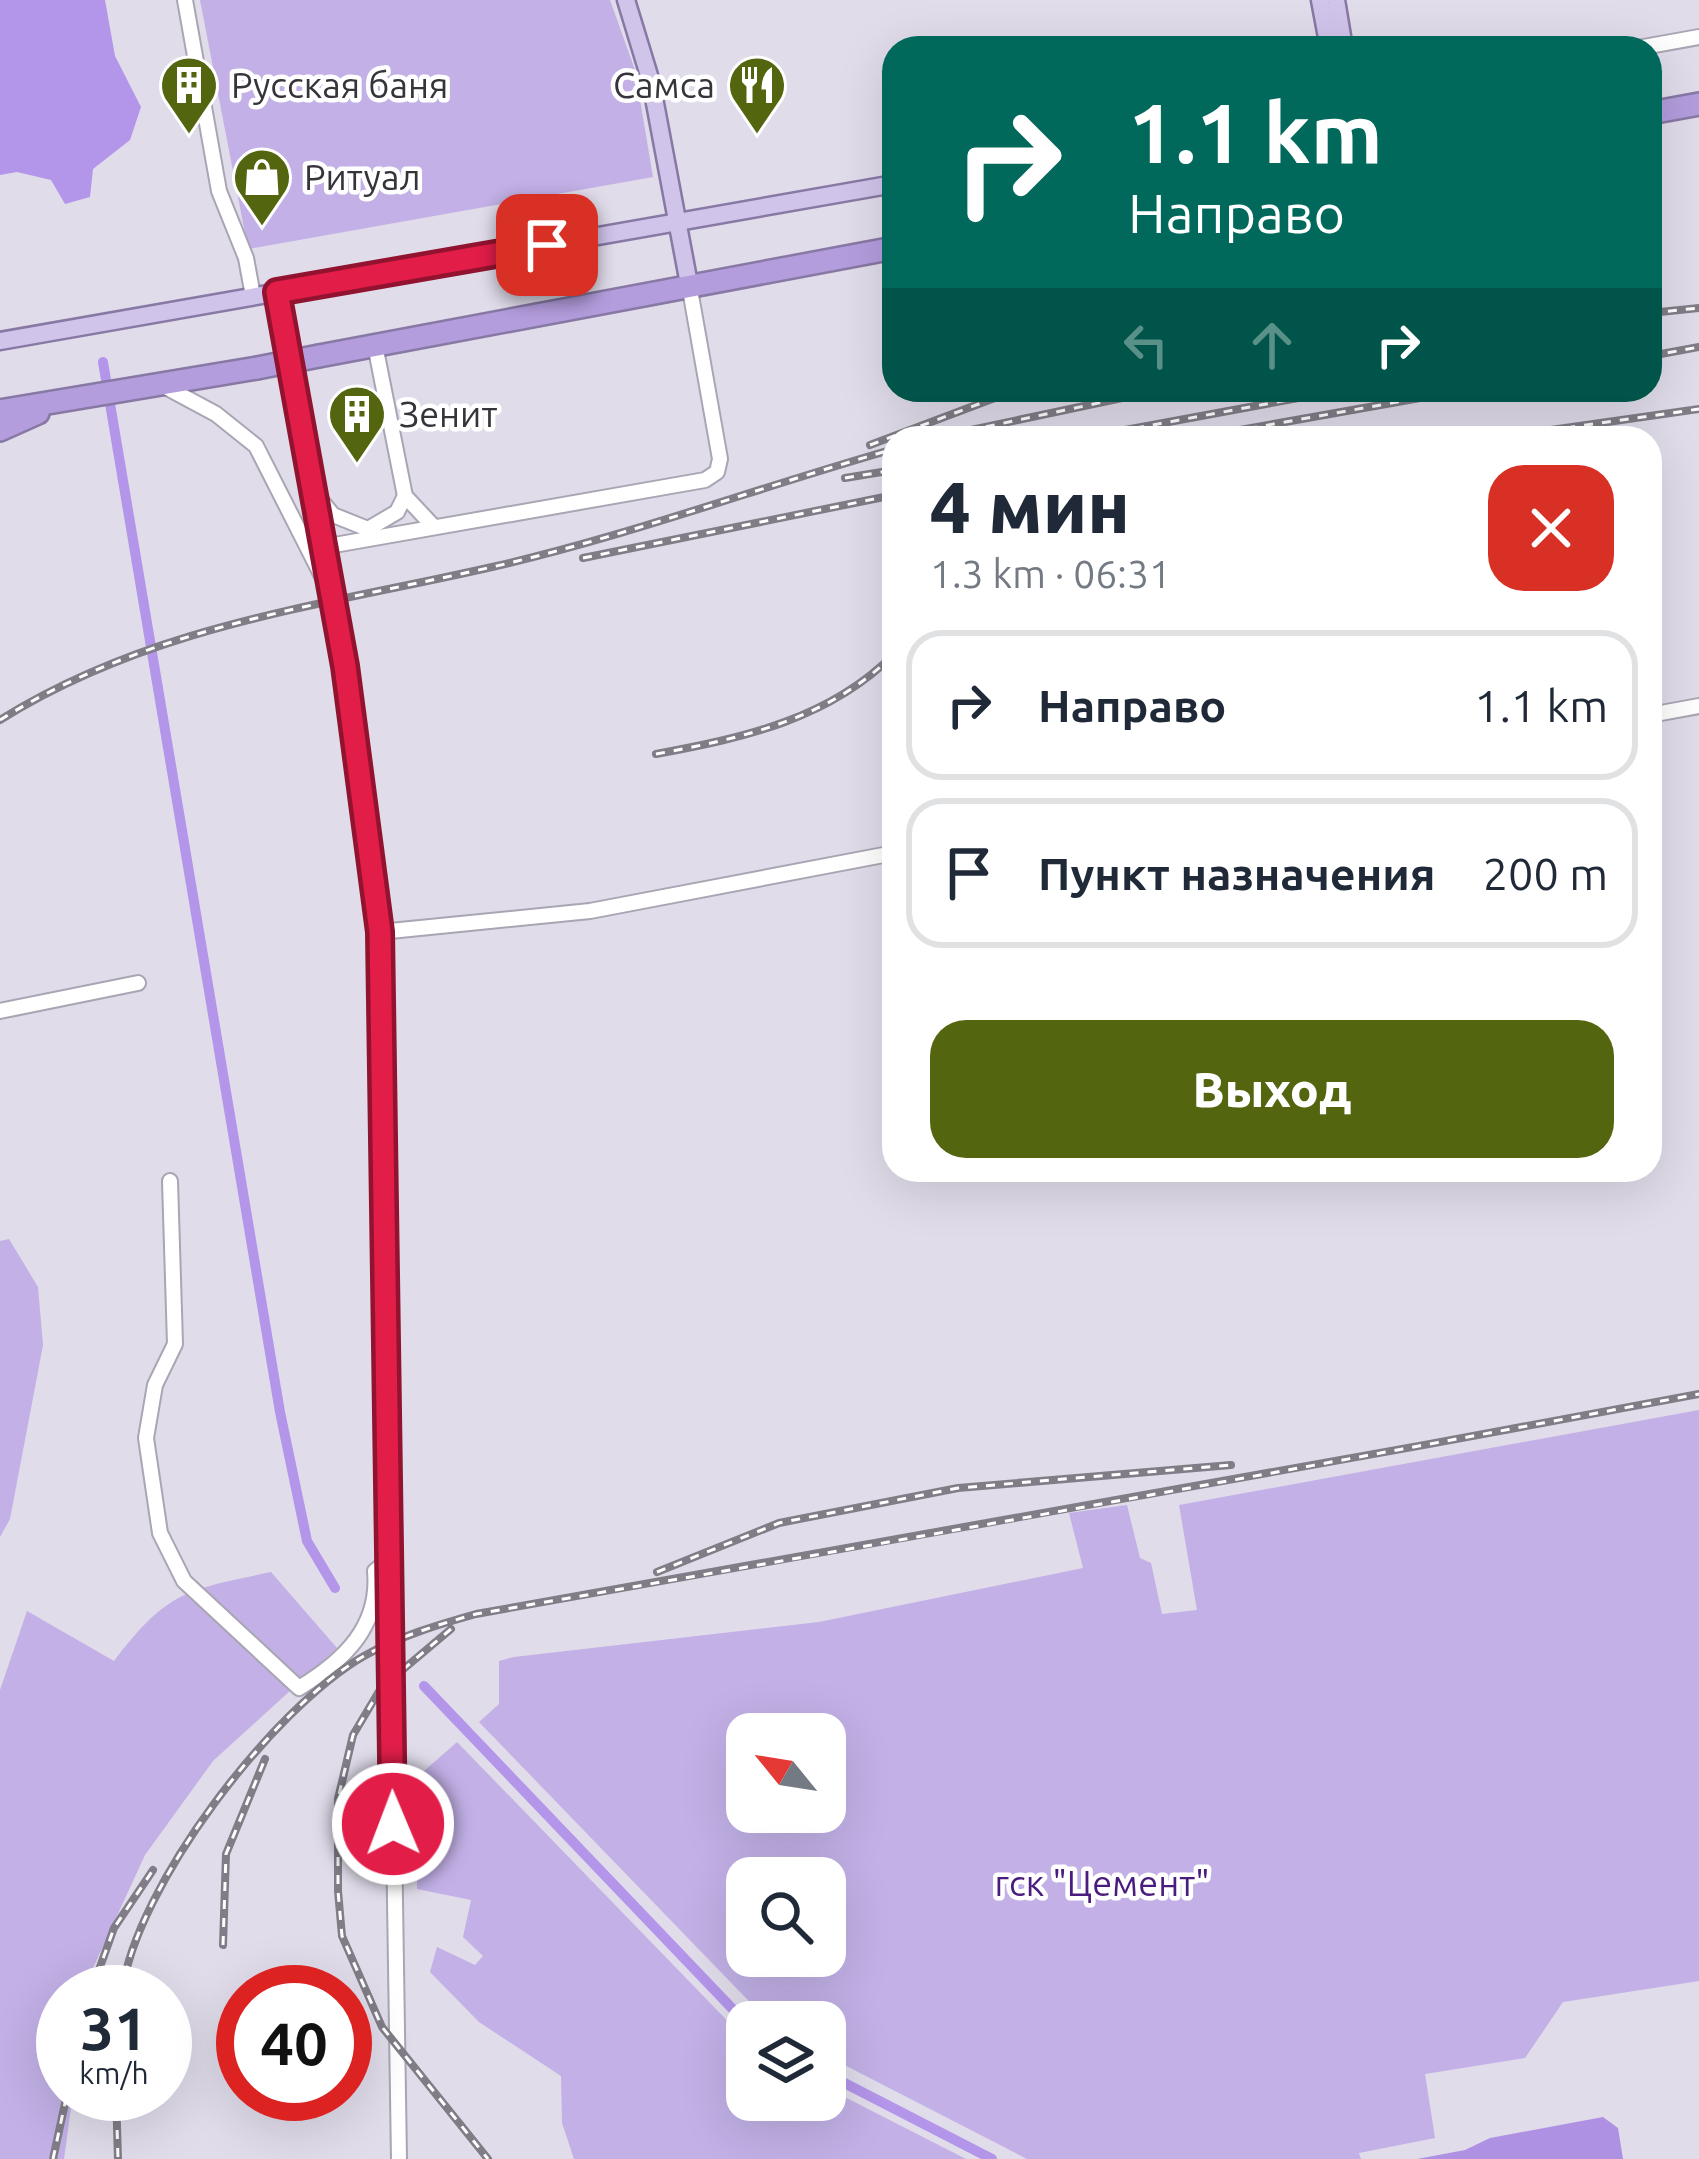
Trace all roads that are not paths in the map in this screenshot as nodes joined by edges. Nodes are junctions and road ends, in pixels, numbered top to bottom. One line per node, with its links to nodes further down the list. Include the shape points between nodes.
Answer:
1 (185, 0): 16 (street, via 219,190)
2 (626, 0): 12 (main road, via 648,66)
3 (1320, 0): 5 (main road)
4 (1336, 0): 6 (main road)
5 (1327, 36)
6 (1342, 36)
7 (1699, 37): 8 (street)
8 (1662, 44)
9 (1699, 104): 10 (highway)
10 (1662, 111)
11 (882, 186): 12 (main road)
12 (678, 223): 14 (main road); 15 (main road)
13 (882, 250): 14 (highway)
14 (689, 284): 18 (highway); 25 (street, via 717,472)
15 (277, 292): 16 (main road); 23 (street)
16 (254, 296): 17 (main road)
17 (0, 343)
18 (375, 346): 19 (highway, bridge); 24 (street)
19 (162, 385): 20 (highway); 27 (street, via 256,446)
20 (66, 401): 21 (highway); 22 (highway)
21 (0, 412)
22 (0, 430)
23 (313, 491): 24 (street, via 333,515 368,529 384,525); 26 (street)
24 (405, 496): 25 (street)
25 (434, 527): 26 (street)
26 (323, 547): 27 (street)
27 (331, 592): 31 (street)
28 (1699, 706): 29 (street)
29 (1662, 713)
30 (882, 855): 31 (street, via 590,911)
31 (380, 932): 35 (street)
32 (138, 983): 33 (street)
33 (0, 1011)
34 (170, 1181): 35 (street, via 176,1344 154,1385 146,1438 160,1533 184,1581 299,1688 326,1672 370,1623 375,1570)
35 (390, 1559): 36 (street)
36 (399, 2159)

